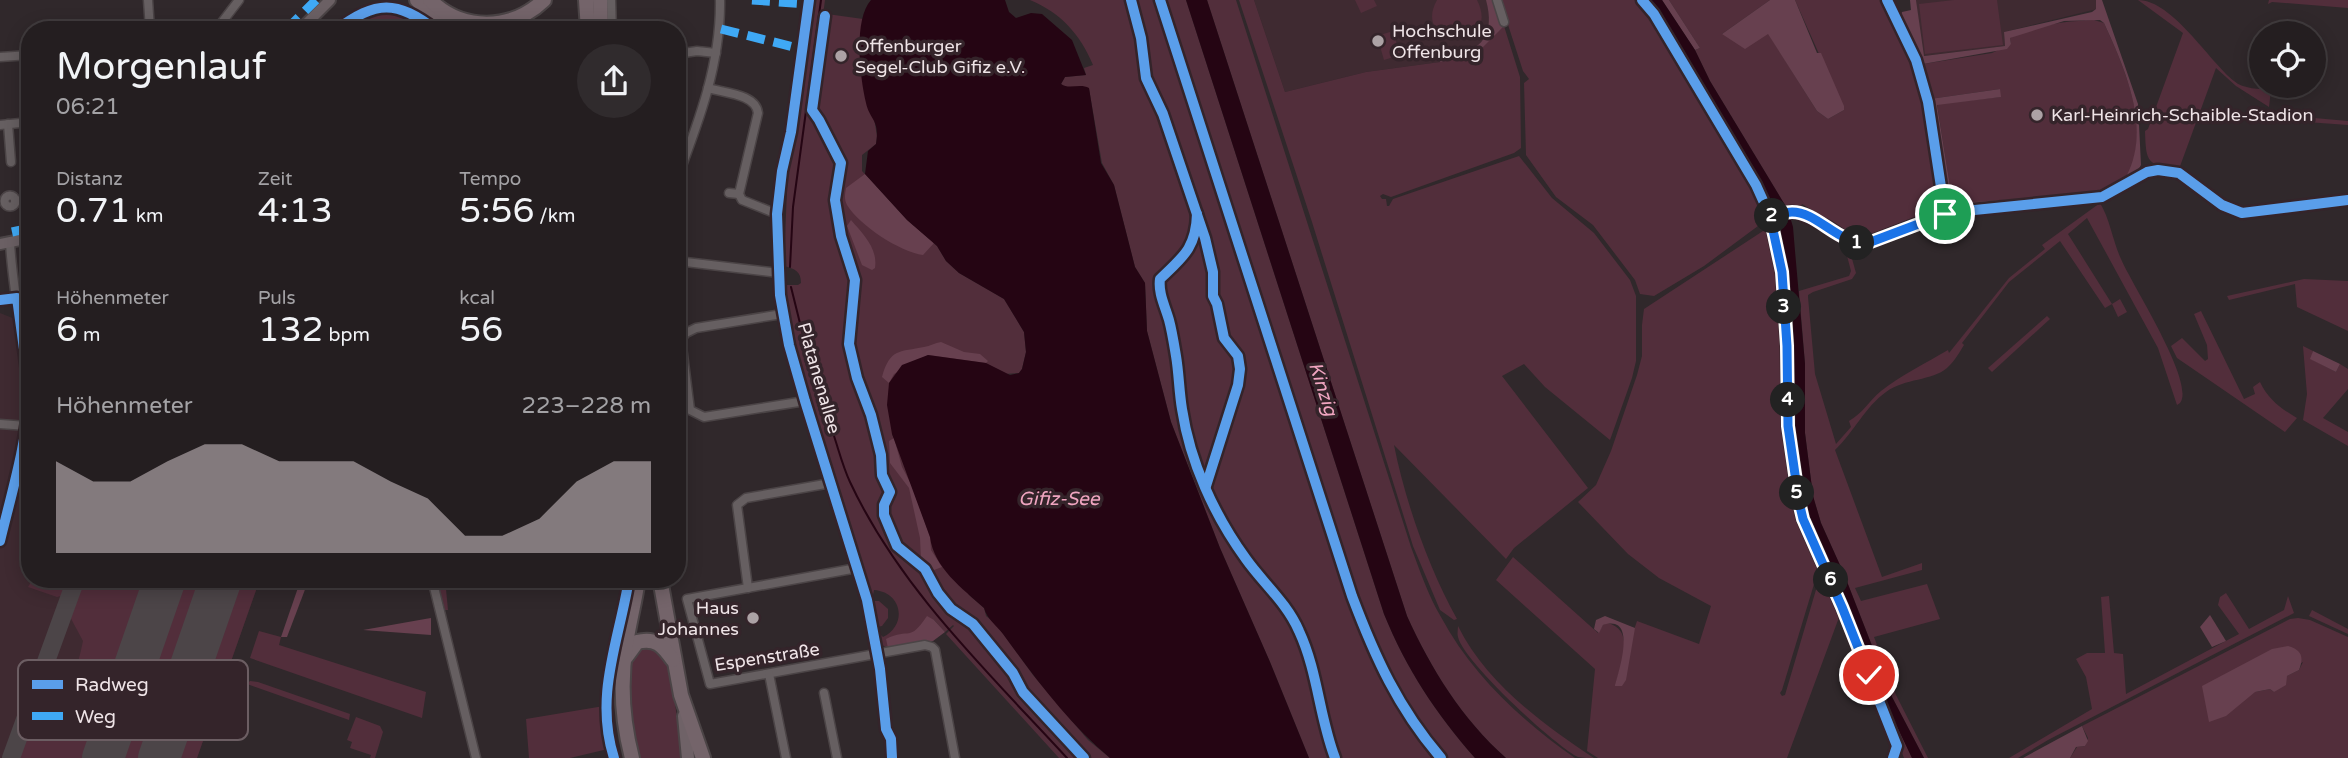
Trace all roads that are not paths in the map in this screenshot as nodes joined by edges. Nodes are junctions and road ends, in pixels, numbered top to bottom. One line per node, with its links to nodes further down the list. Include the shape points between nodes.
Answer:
1 (148, 0): 14 (street)
2 (239, 0): 15 (street)
3 (330, 0): 16 (street)
4 (417, 0): 17 (highway)
5 (430, 0): 18 (highway)
6 (544, 0): 19 (highway, via 524,16)
7 (586, 0): 20 (highway)
8 (600, 0): 21 (highway)
9 (611, 0): 22 (street)
10 (720, 0): 25 (street)
11 (809, 0): 37 (street, Platanenallee)
12 (1497, 0): 23 (street)
13 (1887, 0): 38 (street, via 1916,60 1928,102)
14 (149, 21)
15 (223, 21)
16 (309, 21)
17 (440, 21)
18 (468, 21)
19 (508, 21)
20 (587, 21)
21 (601, 21)
22 (612, 21)
23 (1504, 22)
24 (686, 53): 25 (street)
25 (716, 53): 28 (street)
26 (21, 56): 27 (street)
27 (0, 57)
28 (709, 88): 30 (street); 33 (street, via 751,100 757,106)
29 (4, 125): 31 (street)
30 (686, 153)
31 (10, 162)
32 (729, 193): 33 (street)
33 (739, 194): 37 (street, via 742,200)
34 (2, 200): 35 (street, via 10,196)
35 (21, 200)
36 (2348, 200): 38 (street, via 2242,212 2222,205 2179,173 2158,170 2102,197)
37 (777, 214): 41 (street, Platanenallee)
38 (1945, 214): 71 (street, via 1868,243 1847,240 1798,213 1773,216 1782,272 1788,426 1799,502 1897,746)
39 (5, 244): 43 (street)
40 (686, 262): 41 (street)
41 (779, 273): 42 (street, Platanenallee)
42 (782, 314): 44 (street); 46 (street, Platanenallee)
43 (21, 322)
44 (686, 333)
45 (686, 379): 46 (street, via 690,410 704,417)
46 (805, 401): 50 (street, Platanenallee)
47 (0, 424): 48 (street)
48 (21, 426)
49 (21, 452): 51 (street)
50 (831, 483): 52 (street, Platanenallee); 56 (street, via 746,498 737,505)
51 (0, 541)
52 (857, 568): 56 (street, Espenstraße); 57 (street, Platanenallee)
53 (434, 588): 63 (street)
54 (636, 588): 58 (highway)
55 (662, 588): 59 (highway)
56 (748, 588): 60 (street, Espenstraße, via 687,599 710,684)
57 (877, 654): 60 (street, Espenstraße); 69 (street, Platanenallee); 70 (street, Espenstraße, via 925,646 935,650)
58 (624, 660): 59 (highway, via 638,642 651,640 663,646); 64 (highway, via 623,710)
59 (676, 664): 62 (highway)
60 (769, 674): 67 (street)
61 (824, 693): 68 (street)
62 (681, 695): 65 (main road); 66 (highway)
63 (476, 758)
64 (632, 758)
65 (688, 758)
66 (703, 758)
67 (786, 758)
68 (837, 758)
69 (892, 758)
70 (956, 758)
71 (1893, 758)

